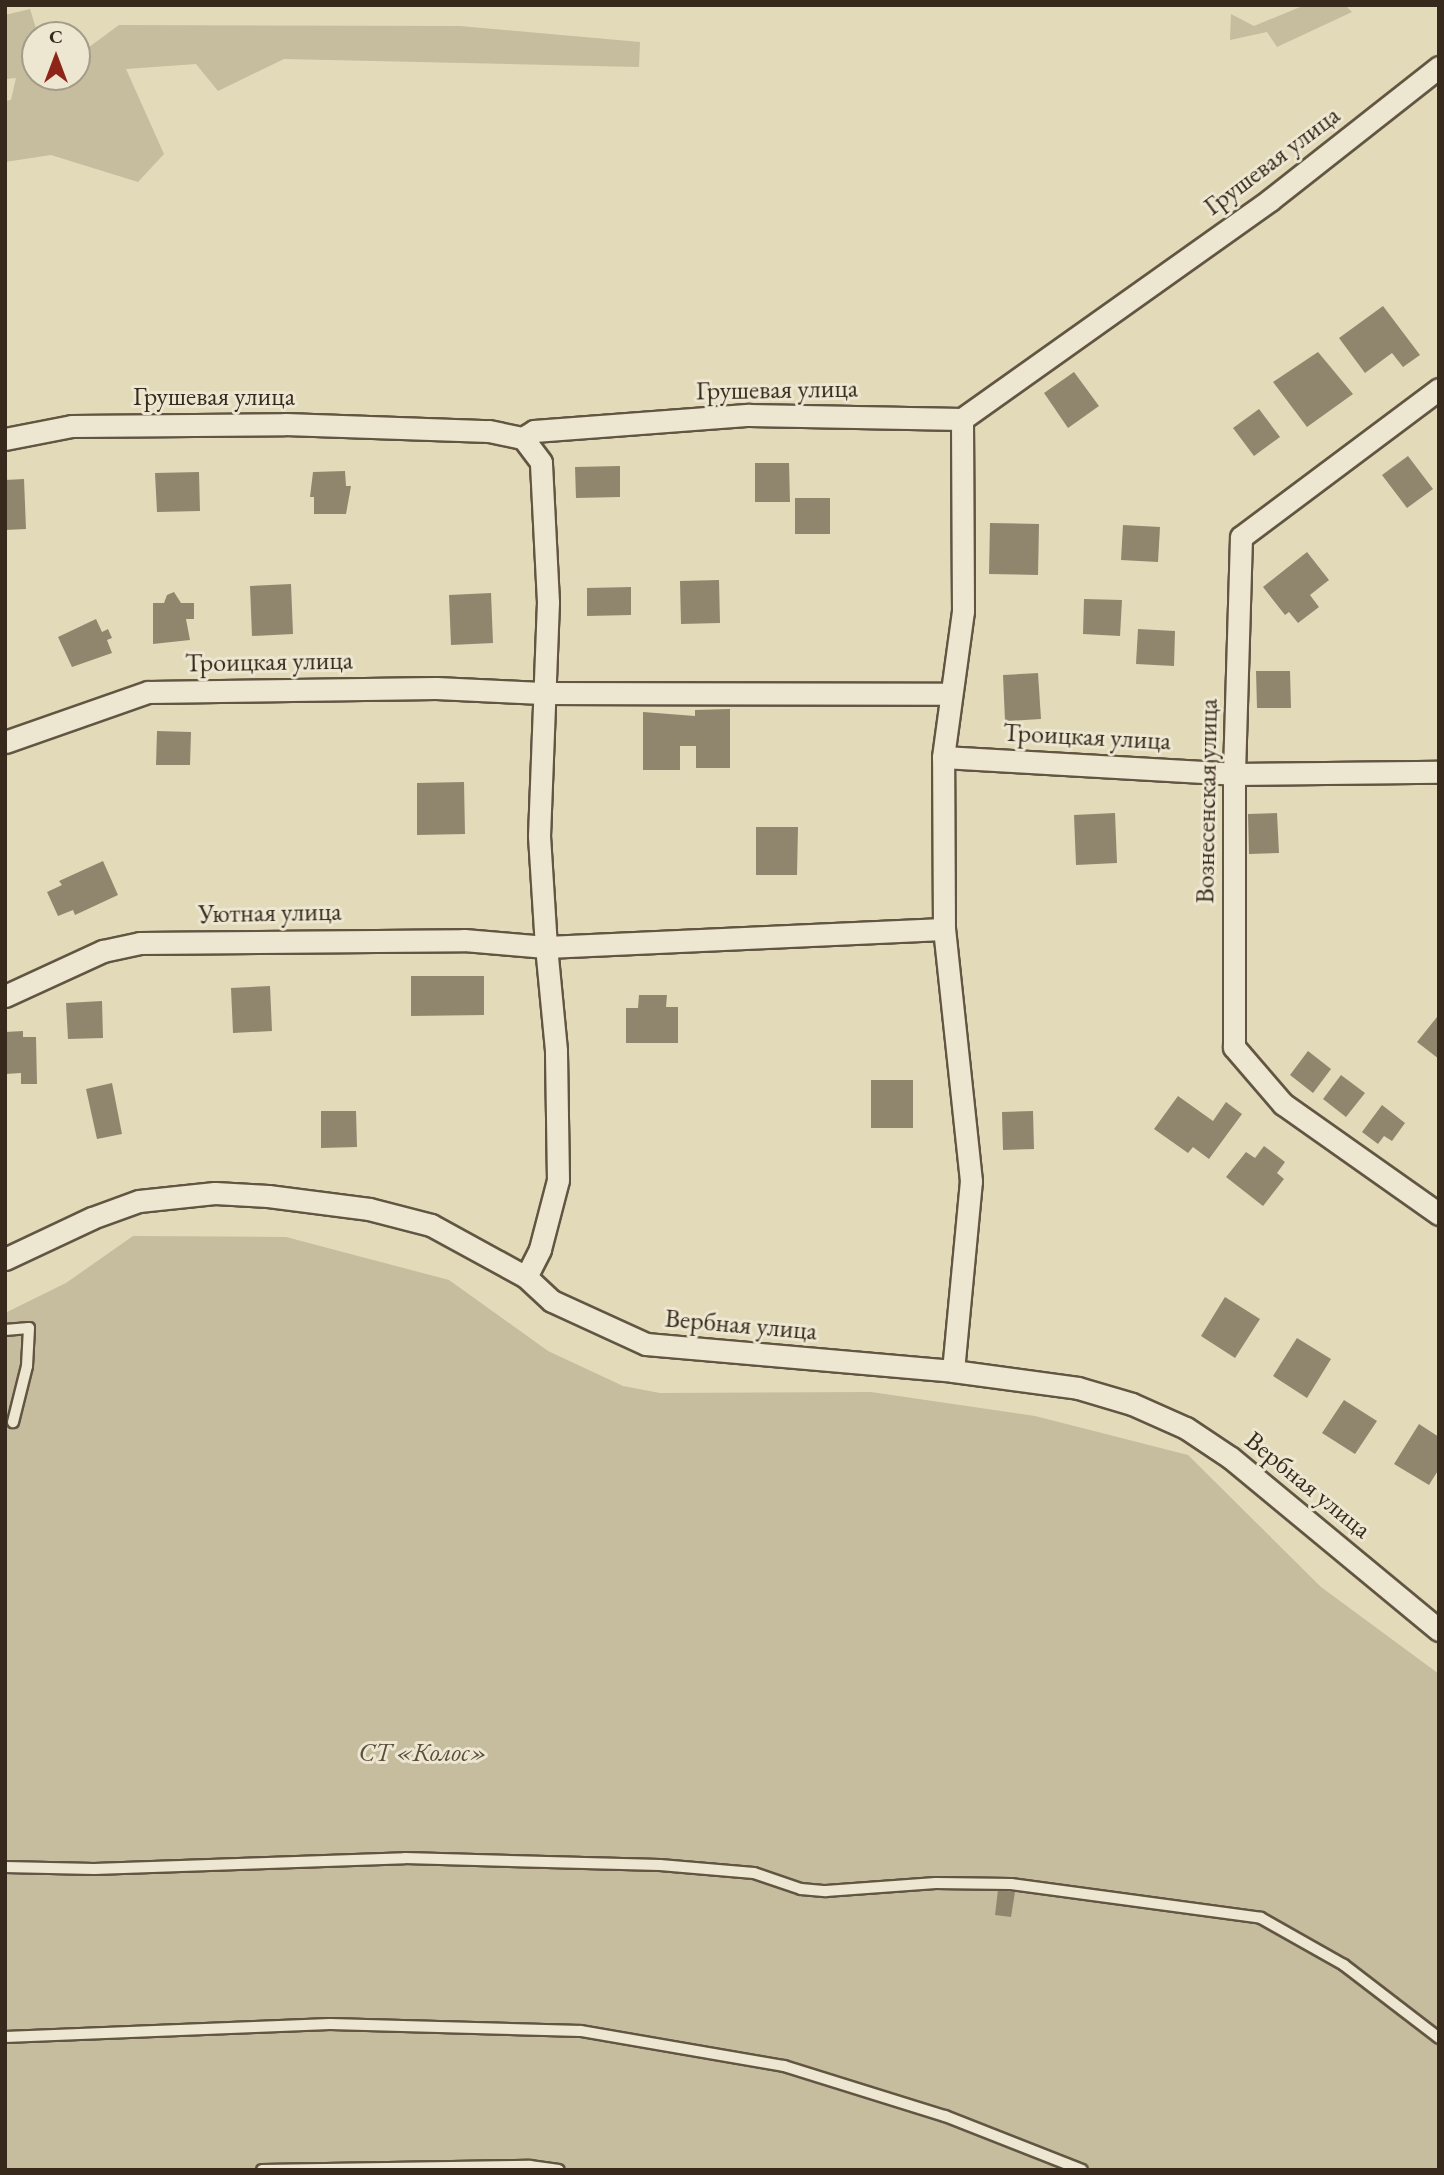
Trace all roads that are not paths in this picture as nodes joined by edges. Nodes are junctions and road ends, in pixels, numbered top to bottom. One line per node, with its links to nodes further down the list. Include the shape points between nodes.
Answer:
1 (1439, 67): 3 (street, Грушевая улица, via 1270,200)
2 (1439, 389): 11 (street, Вознесенская улица, via 1241,537)
3 (961, 419): 4 (street, Грушевая улица, via 749,415 534,431); 7 (street, via 963,611)
4 (523, 438): 5 (street, Грушевая улица, via 489,431 285,424 72,426); 6 (street, via 537,454 542,477 548,602)
5 (5, 439)
6 (542, 693): 7 (street, Троицкая улица); 8 (street, Троицкая улица, via 436,688 148,692); 13 (street, via 539,836)
7 (950, 694): 9 (street)
8 (5, 742)
9 (943, 757): 11 (street, Троицкая улица); 12 (street)
10 (1439, 772): 11 (street, Троицкая улица)
11 (1234, 774): 15 (street, Вознесенская улица, via 1234,1047 1283,1104)
12 (944, 929): 13 (street, Уютная улица); 19 (street, via 971,1181)
13 (546, 947): 14 (street, Уютная улица, via 464,940 140,943 103,951); 17 (street, via 556,1050 558,1180 540,1249)
14 (5, 996)
15 (1439, 1214)
16 (5, 1259): 17 (street, Вербная улица, via 139,1201 215,1193 369,1209 431,1225)
17 (526, 1277): 19 (street, Вербная улица, via 552,1301 646,1344)
18 (5, 1330): 20 (lane, via 29,1328 27,1366)
19 (953, 1371): 21 (street, Вербная улица, via 1078,1388 1132,1404 1186,1428 1231,1458)
20 (13, 1422)
21 (1439, 1630)
22 (5, 1867): 24 (lane, via 94,1869 405,1858 660,1865 754,1873 801,1889 826,1891 936,1883 1011,1884 1261,1918 1344,1965)
23 (5, 2037): 27 (lane, via 330,2024 581,2031 784,2066 945,2116)
24 (1439, 2038)
25 (262, 2170): 26 (lane, via 530,2166)
26 (559, 2170)
27 (1082, 2170)

